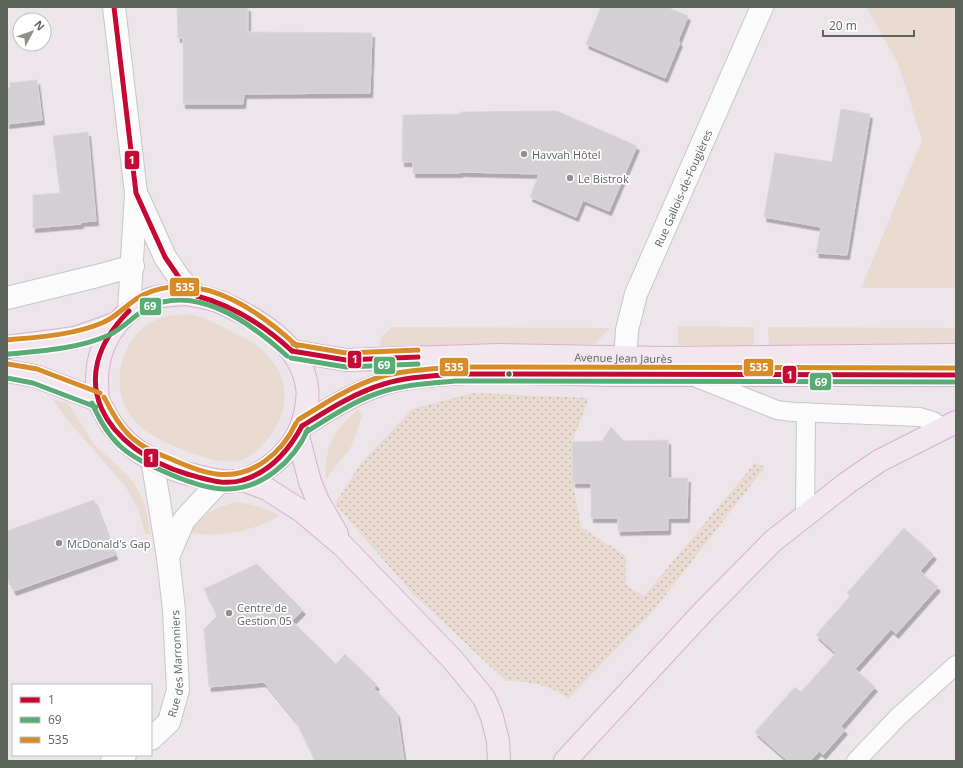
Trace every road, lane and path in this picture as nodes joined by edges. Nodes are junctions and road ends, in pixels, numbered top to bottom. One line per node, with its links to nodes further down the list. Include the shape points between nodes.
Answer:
1 (114, 7): 3 (street)
2 (762, 7): 11 (street, Rue Gallois-de-Fougières, via 636,294 627,330)
3 (136, 193): 4 (street); 5 (street, via 165,257 180,279)
4 (133, 266): 6 (street); 7 (street)
5 (197, 296): 7 (main road, via 163,295 150,299); 9 (main road, via 218,301 262,324)
6 (7, 298)
7 (123, 317): 8 (main road, via 75,338); 15 (main road, via 105,340 97,371)
8 (7, 347)
9 (292, 351): 11 (main road, Avenue Jean Jaurès, via 346,360 500,355); 18 (main road, via 307,387 306,407)
10 (956, 355): 11 (main road, Avenue Jean Jaurès, via 665,358)
11 (625, 365): 14 (main road, Avenue Jean Jaurès); 18 (main road, Avenue Jean Jaurès, via 453,373 396,380 339,403)
12 (7, 371): 15 (main road, via 35,376)
13 (956, 375): 14 (main road, Avenue Jean Jaurès)
14 (690, 376): 16 (lane, via 777,410)
15 (98, 400): 19 (main road, via 120,436 135,450)
16 (806, 412): 17 (lane, via 920,417); 22 (lane)
17 (950, 425): 22 (main road, via 879,461)
18 (300, 431): 20 (main road, via 288,450 275,463); 23 (main road, via 316,495)
19 (152, 459): 21 (main road, via 186,474); 24 (street, Rue des Marronniers)
20 (243, 480): 21 (main road); 23 (main road, via 267,489 303,512)
21 (220, 481): 24 (street, Rue des Marronniers, via 184,520)
22 (805, 514): 30 (main road, via 773,541 703,612)
23 (343, 546): 29 (main road, via 453,660 484,698 498,741)
24 (168, 557): 26 (street, Rue des Marronniers, via 174,610 178,690 169,722)
25 (956, 665): 31 (lane, via 898,717)
26 (152, 738)
27 (123, 756): 28 (street)
28 (112, 761)
29 (499, 761)
30 (565, 761)
31 (856, 761)

